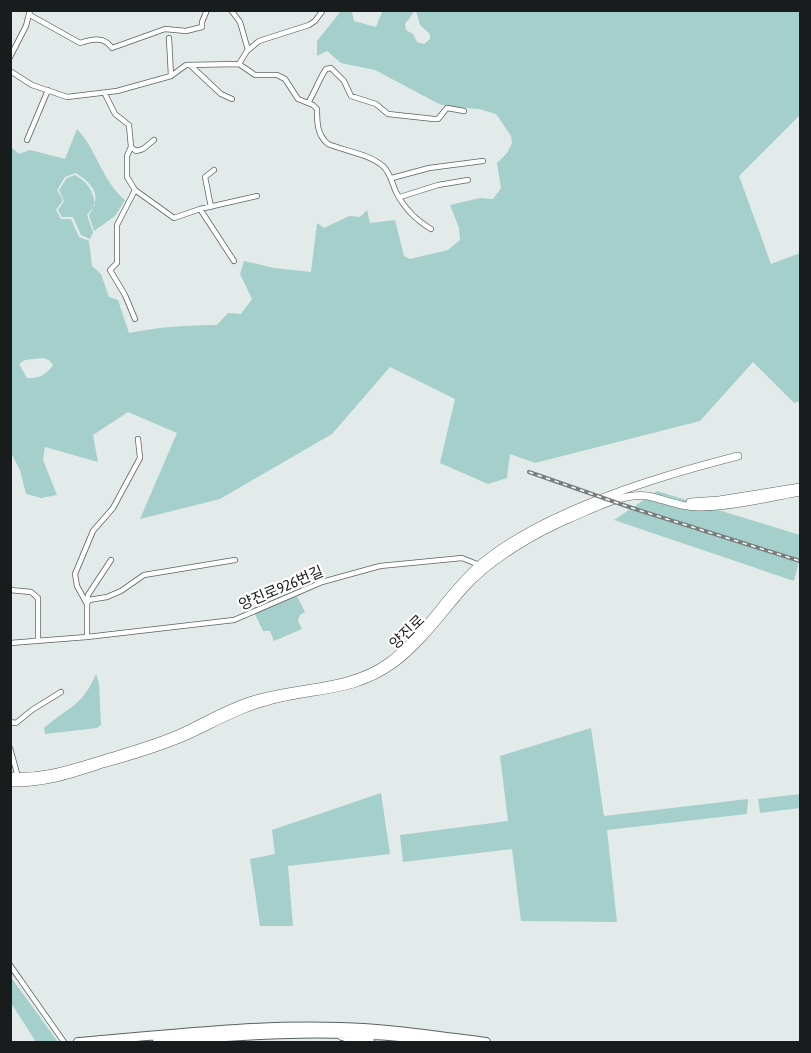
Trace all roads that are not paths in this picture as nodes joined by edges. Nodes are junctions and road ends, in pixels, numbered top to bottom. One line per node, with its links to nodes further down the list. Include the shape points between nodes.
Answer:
1 (207, 10): 4 (street, via 202,27 186,31 165,29 112,48 105,40 80,43)
2 (231, 10): 6 (street, via 240,22)
3 (323, 10): 6 (street, via 309,25 259,41)
4 (30, 13): 7 (street)
5 (169, 38): 11 (street)
6 (248, 50): 8 (street)
7 (10, 57)
8 (239, 64): 9 (street); 15 (street, via 255,75 285,79 298,99)
9 (190, 65): 11 (street); 14 (street, via 221,94)
10 (10, 71): 12 (street)
11 (171, 76): 13 (street)
12 (48, 90): 13 (street, via 67,97); 17 (street)
13 (105, 94): 19 (street, via 115,114 129,125)
14 (232, 99)
15 (308, 103): 16 (street, via 321,75 331,68 344,81 351,96 376,104 388,114 434,120 447,108); 22 (street, via 317,108 322,139 373,159)
16 (464, 111)
17 (27, 140)
18 (154, 140): 19 (street, via 143,149 136,151)
19 (131, 147): 24 (street, via 127,177)
20 (483, 160): 22 (street)
21 (214, 170): 27 (street, via 205,177)
22 (392, 178): 26 (street)
23 (468, 180): 26 (street)
24 (135, 190): 28 (street, via 174,218); 31 (street, via 117,225 117,263 110,270)
25 (257, 196): 27 (street)
26 (400, 197): 29 (street, via 412,215)
27 (211, 207): 28 (street)
28 (200, 209): 30 (street)
29 (431, 229)
30 (234, 261)
31 (135, 319)
32 (138, 439): 41 (street, via 140,458 113,508 93,531 75,574 76,586)
33 (738, 456): 35 (main road, 양진로)
34 (801, 487): 35 (main road, via 698,502)
35 (632, 488): 39 (main road, 양진로, via 557,518 511,542)
36 (801, 492): 39 (main road, 양진로, via 700,507 630,495 570,518)
37 (111, 560): 41 (street, via 88,595)
38 (235, 560): 41 (street, via 144,575 121,591 89,600)
39 (483, 567): 42 (street, 양진로926번길, via 462,558 380,566 322,582 234,620); 48 (main road, 양진로, via 406,646 371,672 336,684 244,702 178,734 52,775); 49 (main road, 양진로, via 406,653 362,681 269,701 162,745 60,778)
40 (10, 590): 43 (street, via 31,592 38,598)
41 (87, 604): 42 (street)
42 (87, 637): 43 (street, 양진로926번길)
43 (38, 640): 44 (street, 양진로926번길)
44 (10, 643)
45 (60, 692): 46 (street, via 16,723)
46 (10, 722)
47 (10, 748): 48 (street)
48 (14, 777)
49 (10, 783)
50 (10, 965): 53 (street)
51 (333, 1033): 55 (highway); 56 (highway); 57 (highway)
52 (90, 1041): 54 (highway); 58 (highway, via 317,1026 388,1029)
53 (64, 1042)
54 (78, 1042)
55 (157, 1042)
56 (370, 1042)
57 (446, 1042)
58 (486, 1042)

